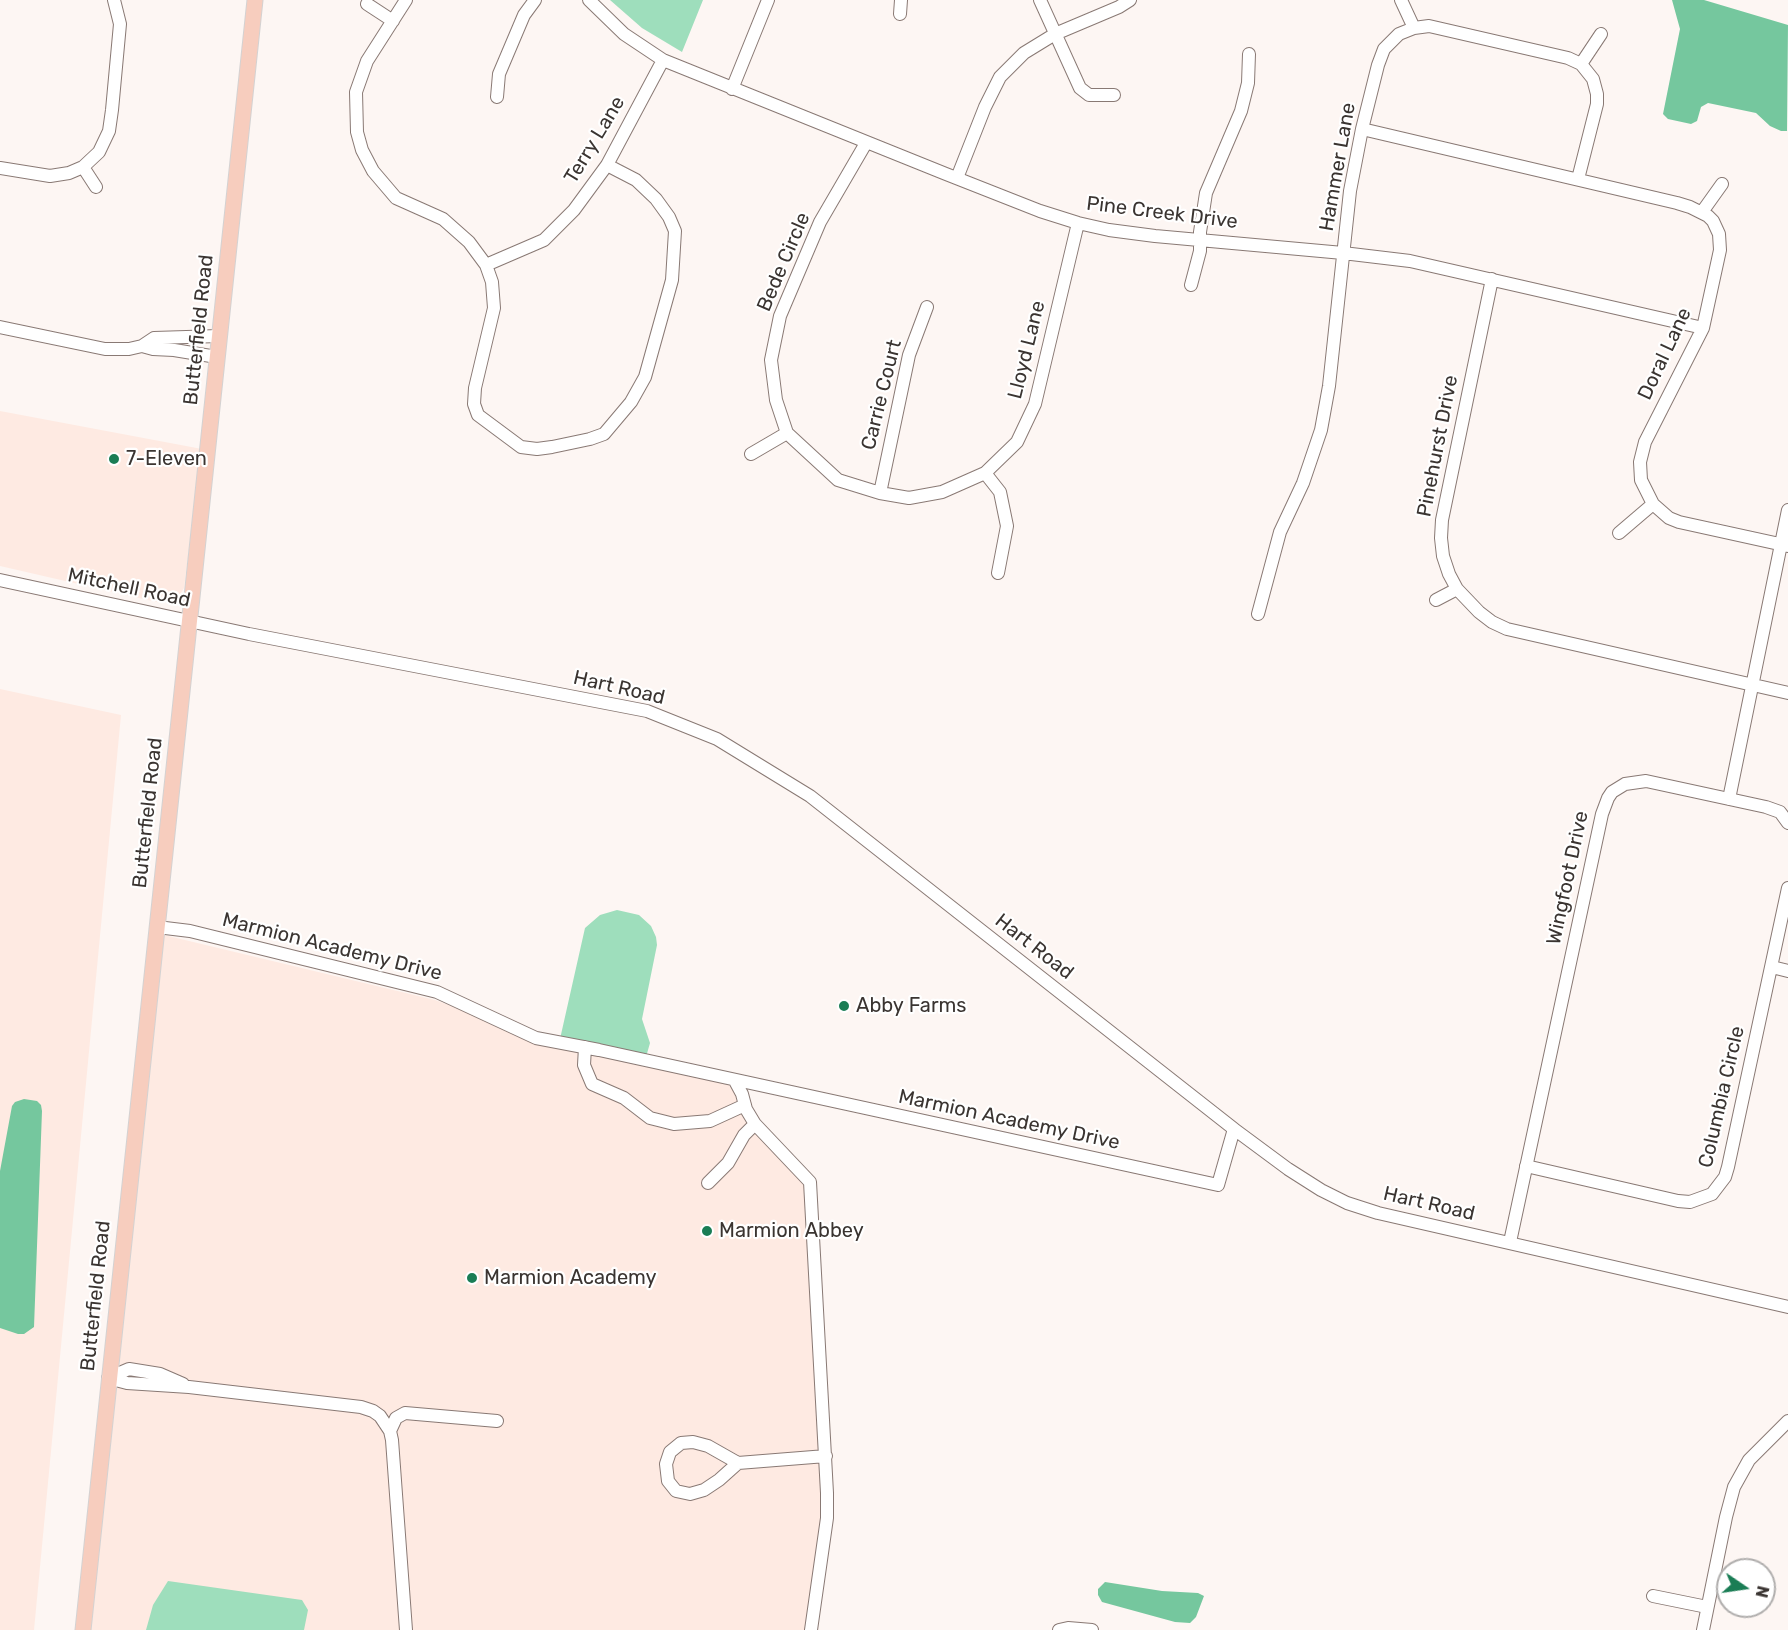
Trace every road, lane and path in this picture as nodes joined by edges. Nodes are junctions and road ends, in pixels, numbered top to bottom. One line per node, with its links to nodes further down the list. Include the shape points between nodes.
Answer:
1 (114, 0): 26 (street, via 120,24 109,131 99,152)
2 (255, 0): 42 (main road, Butterfield Road)
3 (406, 0): 13 (street)
4 (535, 0): 22 (street, via 524,15 499,74)
5 (589, 0): 18 (street, Pine Creek Drive, via 624,34)
6 (768, 0): 20 (street)
7 (901, 0): 12 (street)
8 (1040, 0): 15 (street)
9 (1130, 0): 15 (street)
10 (1401, 0): 14 (street)
11 (367, 4): 13 (street)
12 (900, 14)
13 (393, 21): 36 (street, via 367,61 356,92 357,132 362,150 373,171 396,198 443,219)
14 (1414, 28): 19 (street, via 1434,27); 23 (street, Hammer Lane, via 1390,41 1381,54)
15 (1055, 34): 21 (street, via 1080,88 1089,96); 28 (street, via 1024,53 1000,77)
16 (1601, 34): 19 (street)
17 (1249, 54): 34 (street, via 1243,101 1206,193)
18 (663, 60): 20 (street, Pine Creek Drive); 25 (street, Terry Lane)
19 (1581, 64): 29 (street, via 1593,79 1597,104)
20 (732, 89): 24 (street, Pine Creek Drive)
21 (1114, 95)
22 (497, 97)
23 (1362, 129): 29 (street); 35 (street, Hammer Lane)
24 (866, 143): 28 (street, Pine Creek Drive); 45 (street, Bede Circle, via 820,222 780,316 771,360 776,400)
25 (608, 165): 36 (street, Terry Lane, via 574,210 544,240); 36 (street, via 636,180 656,199 675,231 675,244 672,280 645,377 631,402 603,434 552,447 527,448 515,444 478,415 474,400 494,308)
26 (83, 167): 27 (street, via 50,176); 31 (street)
27 (0, 168)
28 (957, 178): 33 (street, Pine Creek Drive)
29 (1578, 179): 32 (street)
30 (1722, 184): 32 (street)
31 (96, 187)
32 (1702, 212): 41 (street, Doral Lane, via 1713,221 1720,242)
33 (1077, 223): 34 (street, Pine Creek Drive); 47 (street, Lloyd Lane, via 1035,404 1017,442)
34 (1200, 239): 35 (street, Pine Creek Drive); 38 (street)
35 (1343, 253): 37 (street, Pine Creek Drive, via 1410,261); 57 (street, Hammer Lane, via 1321,430 1303,483 1280,532)
36 (486, 265)
37 (1492, 279): 41 (street, Pine Creek Drive); 55 (street, Pinehurst Drive, via 1442,520 1443,556)
38 (1191, 285)
39 (927, 307): 48 (street, Carrie Court, via 909,355)
40 (0, 327): 43 (street, via 105,349)
41 (1703, 328): 49 (street, Doral Lane, via 1641,453 1641,480)
42 (219, 336): 43 (street, via 154,338); 44 (main road, Butterfield Road)
43 (142, 346): 44 (street)
44 (217, 357): 58 (main road, Butterfield Road)
45 (787, 433): 46 (street); 48 (street, Bede Circle, via 838,480)
46 (751, 454)
47 (985, 473): 48 (street, Bede Circle, via 942,492 909,498); 53 (street, via 1000,492 1007,526)
48 (880, 493)
49 (1653, 504): 51 (street); 52 (street, via 1679,522)
50 (1788, 510): 52 (street)
51 (1619, 533)
52 (1784, 545): 60 (street)
53 (998, 573)
54 (0, 580): 58 (street, Mitchell Road)
55 (1457, 589): 56 (street); 60 (street, Pinehurst Drive, via 1479,612 1507,629)
56 (1436, 600)
57 (1258, 614)
58 (190, 622): 59 (street, Mitchell Road); 65 (main road, Butterfield Road)
59 (249, 634): 72 (street, Hart Road, via 647,711 717,739 810,796)
60 (1753, 686): 61 (street, Pinehurst Drive); 62 (street)
61 (1788, 693)
62 (1729, 799): 63 (street, via 1774,809); 73 (street, Wingfoot Drive, via 1646,781 1625,784 1608,798)
63 (1788, 823)
64 (1788, 888): 66 (street, Columbia Circle)
65 (157, 927): 68 (street, Marmion Academy Drive, via 190,931 437,992 536,1038); 77 (main road, Butterfield Road)
66 (1772, 967): 67 (street); 73 (street, Columbia Circle, via 1728,1167 1712,1194 1690,1202 1678,1201)
67 (1788, 971)
68 (585, 1047): 69 (street, Marmion Academy Drive); 70 (street, via 584,1065 592,1084 624,1098 650,1118 674,1124 710,1121)
69 (735, 1081): 70 (street); 72 (street, Marmion Academy Drive, via 1218,1185)
70 (745, 1105): 71 (street)
71 (755, 1124): 74 (street); 83 (street, via 810,1182)
72 (1234, 1129): 75 (street, Hart Road, via 1288,1169 1347,1203)
73 (1526, 1166): 75 (street, Wingfoot Drive)
74 (708, 1183)
75 (1510, 1242): 76 (street, Hart Road)
76 (1788, 1307)
77 (108, 1378): 78 (street); 87 (main road, Butterfield Road)
78 (373, 1411): 79 (street); 82 (street)
79 (405, 1413): 80 (street); 82 (street, via 396,1418)
80 (497, 1421)
81 (1787, 1422): 86 (street, via 1749,1460 1734,1487)
82 (390, 1431): 88 (street)
83 (826, 1456): 84 (street); 89 (street, via 827,1518)
84 (738, 1463): 84 (street, via 708,1446 681,1443 670,1452 666,1473 676,1491 690,1494 704,1490)
85 (1653, 1596): 86 (street)
86 (1707, 1607): 92 (street)
87 (83, 1630)
88 (406, 1630)
89 (811, 1630)
90 (1059, 1630): 91 (street)
91 (1092, 1630)
92 (1703, 1630)

